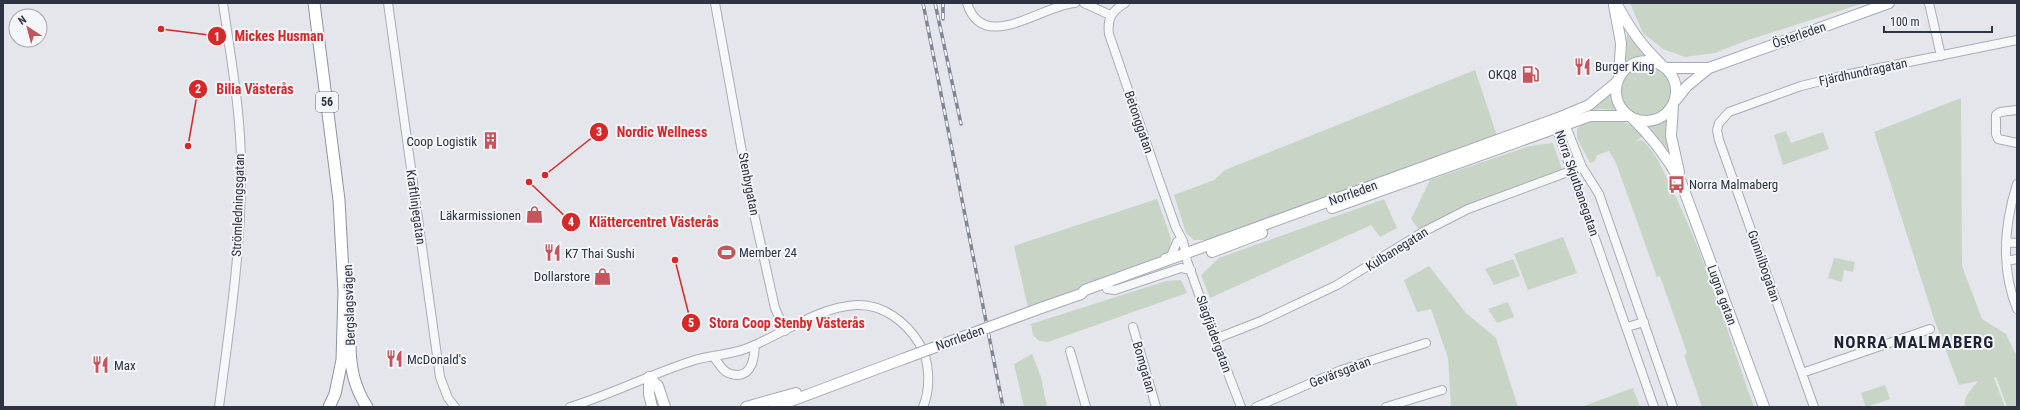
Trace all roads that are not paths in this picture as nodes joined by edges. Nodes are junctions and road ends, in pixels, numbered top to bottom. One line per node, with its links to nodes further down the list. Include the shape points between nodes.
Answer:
1 (223, 3): 53 (street, Strömledningsgatan, via 236,97 241,173 239,245)
2 (314, 3): 28 (highway, Bergslagsvägen / 56)
3 (388, 3): 56 (street, Kraftlinjegatan, via 440,377 448,398)
4 (715, 3): 43 (street, Stenbygatan, via 750,196 775,308)
5 (967, 3): 6 (street, via 972,14 982,24 1002,27)
6 (1075, 3)
7 (1084, 3): 12 (street)
8 (1125, 3): 12 (street)
9 (1615, 3): 15 (main road, via 1643,47); 17 (main road, via 1621,43)
10 (1889, 3): 16 (main road, Österleden)
11 (1929, 3): 14 (street)
12 (1110, 15): 29 (street, Betonggatan, via 1107,23 1109,34)
13 (2017, 40): 14 (street, Fjärdhundragatan)
14 (1941, 56): 22 (street, Fjärdhundragatan, via 1801,86 1729,112 1723,116)
15 (1664, 67): 16 (main road, Österleden); 17 (main road, via 1655,62 1638,62 1626,68); 18 (main road, via 1676,83)
16 (1710, 68): 18 (main road, Österleden, via 1687,86)
17 (1618, 80): 20 (main road, via 1617,100); 21 (main road, Norrleden, via 1589,105)
18 (1674, 103): 20 (main road, via 1665,114 1655,120 1646,121); 26 (main road, Lugna gatan, via 1672,136)
19 (2017, 110): 23 (street, via 1996,115 1996,134 1998,139)
20 (1630, 117): 21 (main road, Norrleden, via 1590,116); 26 (main road, Lugna gatan, via 1654,140)
21 (1560, 123): 24 (street, Norra Skjutbanegatan); 25 (street, Norra Skjutbanegatan); 32 (main road, Norrleden); 34 (main road, Norrleden)
22 (1719, 124): 49 (street, Gunnilbogatan, via 1719,140)
23 (2017, 143)
24 (1582, 167): 25 (street, Kulbanegatan); 39 (street, Norra Skjutbanegatan, via 1599,194)
25 (1572, 171): 40 (street, Norra Skjutbanegatan); 44 (street, Kulbanegatan, via 1468,209 1422,232 1338,285 1261,321)
26 (1681, 182): 70 (main road, Lugna gatan)
27 (2017, 184): 30 (street)
28 (339, 200): 54 (highway, Bergslagsvägen / 56, via 344,292 343,346 338,385); 55 (highway, Bergslagsvägen / 56, via 349,272 351,368 356,386)
29 (1180, 241): 32 (street, via 1191,248); 34 (street, Betonggatan); 36 (street, via 1171,256 1137,269)
30 (2006, 242): 31 (street); 35 (street)
31 (2017, 243)
32 (1201, 249): 34 (main road, Norrleden)
33 (2017, 258): 35 (street)
34 (1187, 260): 36 (main road, Norrleden); 37 (main road, Norrleden, via 1107,289 1088,295); 44 (street, Slagfjädergatan)
35 (2007, 261): 38 (street)
36 (1124, 277): 37 (main road, Norrleden, via 1085,290)
37 (1081, 294): 51 (main road, Norrleden, bridge)
38 (2017, 309)
39 (1644, 322): 40 (street); 69 (street, Norra Skjutbanegatan)
40 (1627, 327): 68 (street, Norra Skjutbanegatan)
41 (1133, 328): 64 (street, Bomgatan)
42 (1930, 329): 49 (street)
43 (785, 331): 46 (street); 62 (street, via 828,310 845,306 876,308 894,315 914,334 926,359 927,386)
44 (1215, 339): 65 (street, Slagfjädergatan)
45 (1426, 342): 66 (street, Gevärsgatan, via 1341,370)
46 (756, 345): 48 (street); 48 (street, via 751,366 741,375 726,372)
47 (1070, 351): 63 (street)
48 (714, 356): 50 (street, via 696,359)
49 (1802, 373): 71 (street, Gunnilbogatan)
50 (649, 377): 57 (street); 58 (main road); 59 (main road, via 658,386)
51 (838, 383): 60 (main road, Norrleden); 61 (main road, Norrleden)
52 (1442, 390): 67 (street)
53 (220, 407)
54 (329, 407)
55 (367, 407)
56 (455, 407)
57 (570, 407)
58 (652, 407)
59 (665, 407)
60 (746, 407)
61 (775, 407)
62 (923, 407)
63 (1086, 407)
64 (1156, 407)
65 (1242, 407)
66 (1256, 407)
67 (1386, 407)
68 (1654, 407)
69 (1673, 407)
70 (1764, 407)
71 (1814, 407)

